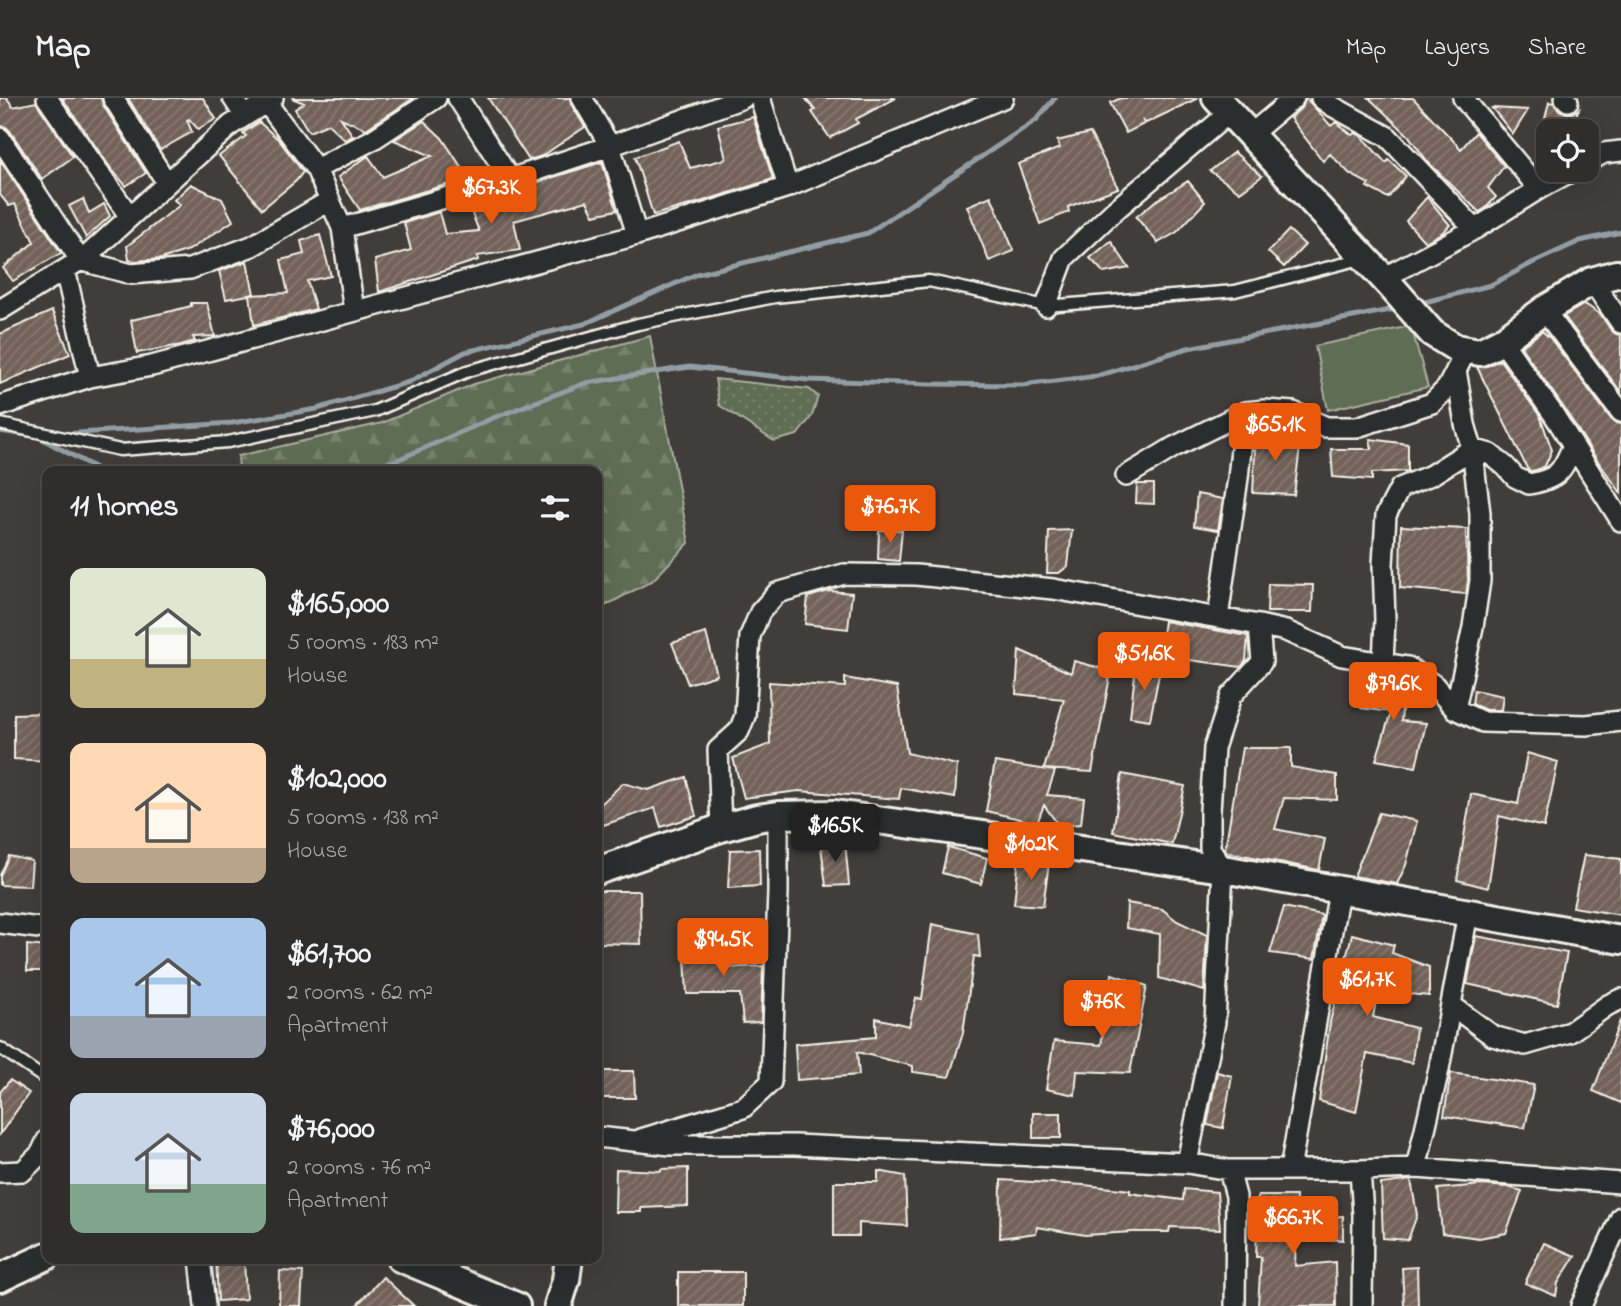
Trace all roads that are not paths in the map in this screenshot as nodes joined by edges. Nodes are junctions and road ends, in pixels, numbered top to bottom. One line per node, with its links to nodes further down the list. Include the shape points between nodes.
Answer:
1 (47, 98): 28 (street)
2 (113, 98): 24 (street)
3 (233, 98): 15 (street)
4 (436, 98): 21 (street)
5 (458, 98): 22 (street)
6 (582, 98): 18 (street)
7 (743, 98): 18 (street)
8 (760, 98): 25 (street)
9 (1003, 98): 25 (street)
10 (1294, 98): 16 (street)
11 (1321, 98): 30 (street, via 1388,137)
12 (1463, 98): 26 (street)
13 (270, 100): 15 (street); 21 (street)
14 (1223, 105): 16 (street); 38 (street, via 1064,258)
15 (244, 116): 24 (street)
16 (1250, 135): 32 (street)
17 (0, 138): 33 (street)
18 (610, 146): 22 (street); 31 (street)
19 (1621, 151): 20 (street)
20 (1599, 156)
21 (316, 169): 27 (street)
22 (510, 179): 29 (street)
23 (1552, 182): 26 (street)
24 (167, 183): 28 (street)
25 (788, 187): 31 (street)
26 (1539, 189): 30 (street)
27 (329, 201): 29 (street); 33 (street, via 252,246 190,269 131,274)
28 (130, 217): 33 (street)
29 (342, 228): 40 (street)
30 (1475, 229): 36 (street)
31 (637, 235): 40 (street)
32 (1364, 258): 36 (street); 38 (lane, via 1235,291)
33 (73, 265): 37 (street); 44 (street)
34 (1621, 274): 35 (street)
35 (1592, 281): 39 (street); 41 (street)
36 (1387, 282): 43 (street, via 1432,333 1456,348)
37 (4, 300)
38 (1046, 306): 48 (lane, via 929,281 775,297 638,324 468,371 375,411 228,442 120,450)
39 (1544, 310): 42 (street); 47 (street)
40 (354, 311): 44 (street, via 152,366)
41 (1621, 323)
42 (1502, 341): 43 (street); 49 (street)
43 (1461, 360): 46 (street, via 1447,388 1432,403 1357,427 1326,427 1293,412); 50 (street, via 1465,424)
44 (90, 377): 45 (street)
45 (0, 406)
46 (1245, 412): 51 (street); 53 (street)
47 (1621, 412)
48 (0, 424)
49 (1573, 445): 50 (street, via 1565,466 1547,481 1529,484 1490,454); 52 (street)
50 (1472, 449): 55 (street, via 1400,488 1386,515); 56 (street, via 1480,513 1480,581)
51 (1126, 476)
52 (1621, 521)
53 (1218, 618): 54 (street); 59 (street, via 1053,589 916,575 844,574 777,593 760,612 750,636 745,716 739,731 718,750)
54 (1259, 625): 55 (street, via 1286,631 1342,656); 61 (street, via 1262,662 1230,696 1214,748 1210,848)
55 (1383, 663): 56 (street, via 1408,667 1434,685)
56 (1455, 709): 57 (street, via 1483,722 1586,725)
57 (1621, 721)
58 (778, 815): 59 (street); 61 (street, via 835,814); 72 (street, via 771,1082 743,1108)
59 (721, 828): 60 (street)
60 (602, 869)
61 (1223, 869): 62 (street); 74 (street, via 1215,1022)
62 (1339, 891): 63 (street); 77 (street)
63 (1468, 913): 66 (street); 68 (street)
64 (0, 923): 65 (street)
65 (42, 928)
66 (1621, 940)
67 (1621, 999): 68 (street, via 1570,1032 1525,1045 1493,1036)
68 (1451, 1005): 75 (street)
69 (0, 1048): 70 (lane)
70 (42, 1077)
71 (602, 1138): 72 (street)
72 (634, 1141): 74 (street)
73 (42, 1151): 79 (street, via 23,1171)
74 (1186, 1163): 76 (street)
75 (1416, 1168): 78 (street); 80 (street)
76 (1229, 1170): 77 (street); 90 (street, via 1236,1196)
77 (1290, 1170): 78 (street)
78 (1360, 1170): 91 (street)
79 (0, 1172)
80 (1621, 1183)
81 (1621, 1216): 92 (street)
82 (42, 1258): 86 (street)
83 (201, 1264): 87 (street)
84 (414, 1264): 88 (street)
85 (568, 1264): 89 (street)
86 (0, 1278)
87 (205, 1306)
88 (516, 1306)
89 (558, 1306)
90 (1236, 1306)
91 (1362, 1306)
92 (1581, 1306)

